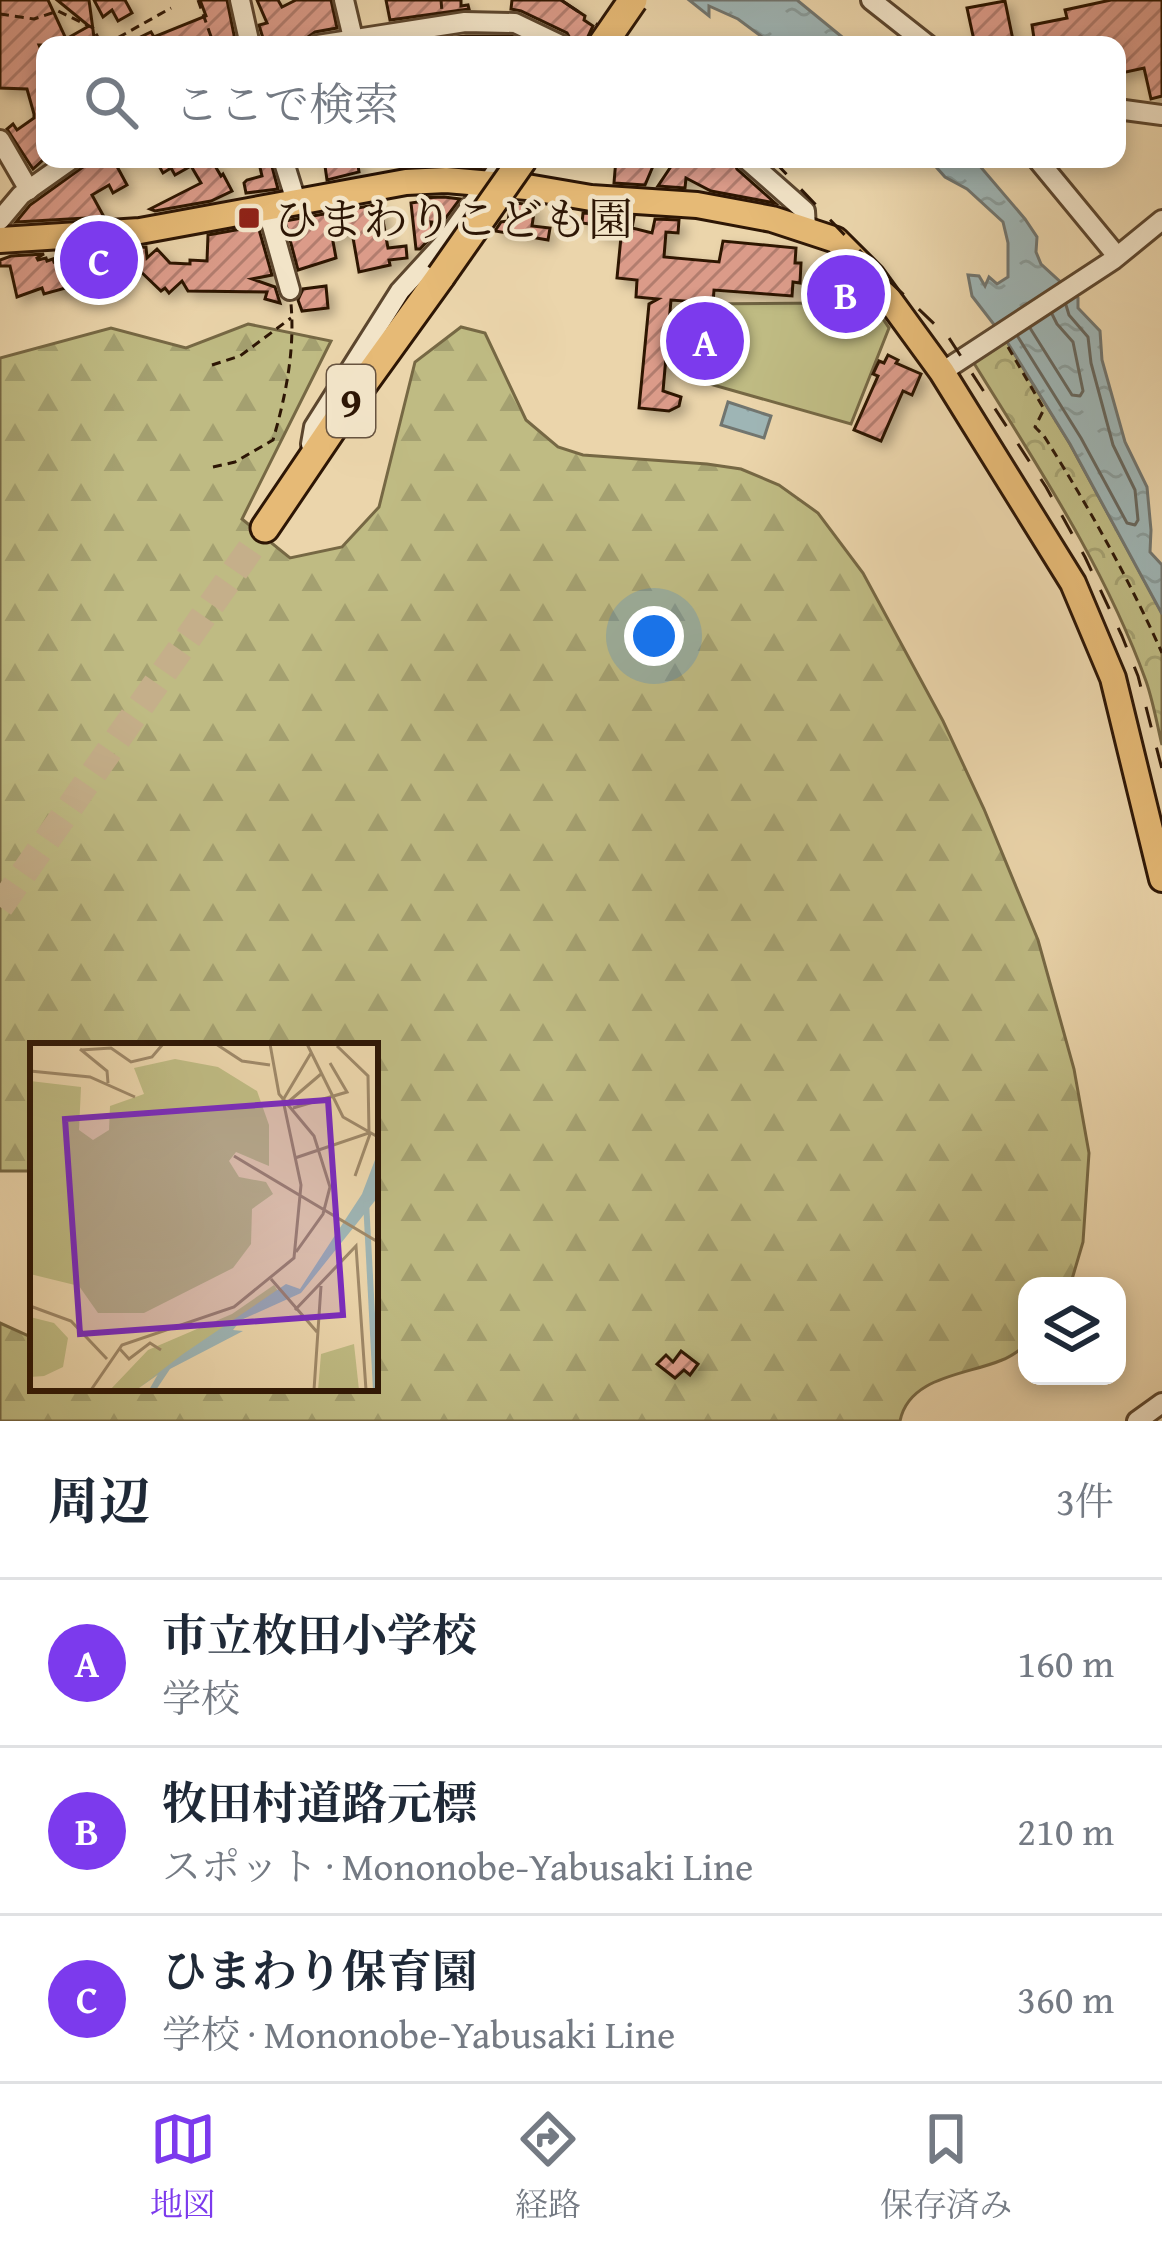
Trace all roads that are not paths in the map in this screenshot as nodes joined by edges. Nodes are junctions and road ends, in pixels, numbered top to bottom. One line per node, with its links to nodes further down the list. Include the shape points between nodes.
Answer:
1 (241, 0): 5 (street)
2 (344, 0): 6 (street)
3 (633, 0): 9 (highway, bridge)
4 (871, 0): 10 (street)
5 (248, 36)
6 (353, 36)
7 (367, 36): 8 (street, via 465,22 515,23)
8 (542, 36)
9 (608, 36)
10 (917, 36)
11 (1126, 110): 12 (street)
12 (1162, 115)
13 (0, 140): 21 (street)
14 (60, 168): 21 (street)
15 (286, 168): 22 (street)
16 (500, 168): 20 (street)
17 (517, 168): 31 (highway, 9, bridge)
18 (756, 168): 26 (street, via 805,211)
19 (1044, 168): 28 (street)
20 (488, 184): 22 (main road, via 406,182); 26 (main road, via 697,205); 31 (street, via 400,291 314,427 311,444)
21 (29, 190): 24 (street)
22 (296, 202): 23 (main road)
23 (267, 208): 27 (main road, via 140,230); 29 (street)
24 (0, 220)
25 (1162, 220): 28 (street)
26 (806, 228): 30 (main road, via 836,240 872,276)
27 (0, 241)
28 (1115, 258): 30 (street)
29 (290, 290)
30 (942, 372): 33 (main road, via 1073,583 1113,678)
31 (319, 450): 32 (highway, 9)
32 (265, 528)
33 (1162, 879)
34 (1162, 1403): 35 (street)
35 (1137, 1421)

